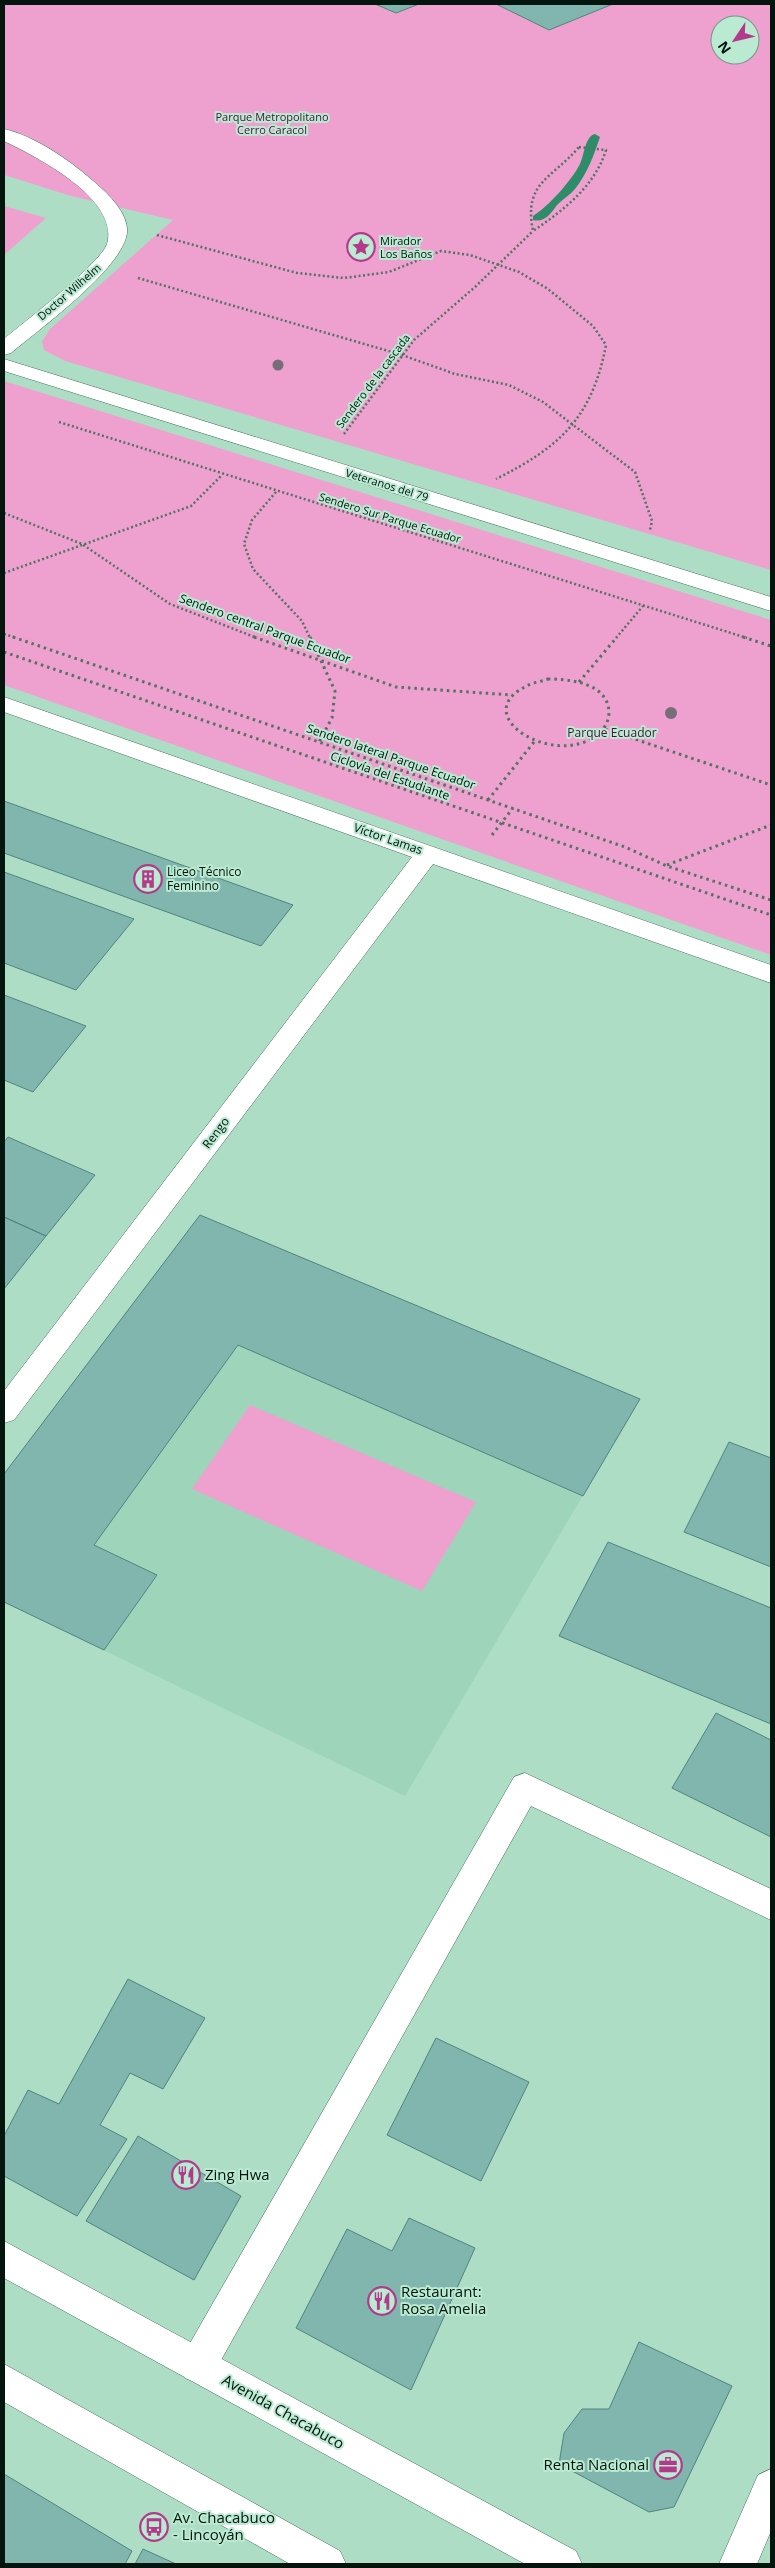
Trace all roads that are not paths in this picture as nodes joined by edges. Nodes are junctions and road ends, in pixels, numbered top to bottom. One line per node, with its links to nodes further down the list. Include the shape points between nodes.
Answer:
1 (4, 134): 2 (main road, Doctor Wilhelm, via 76,174 106,204 117,226 117,245 100,265)
2 (4, 349)
3 (4, 365): 4 (main road, Veteranos del 79)
4 (771, 604)
5 (4, 704): 6 (main road, Víctor Lamas)
6 (428, 853): 7 (main road, Víctor Lamas); 8 (main road, Rengo)
7 (771, 974)
8 (4, 1412)
9 (771, 1905): 11 (main road, via 526,1787)
10 (4, 2259): 11 (main road, Avenida Chacabuco)
11 (198, 2365): 15 (main road, Avenida Chacabuco)
12 (4, 2382): 14 (main road)
13 (771, 2488): 16 (main road)
14 (327, 2564)
15 (563, 2564)
16 (738, 2564)

